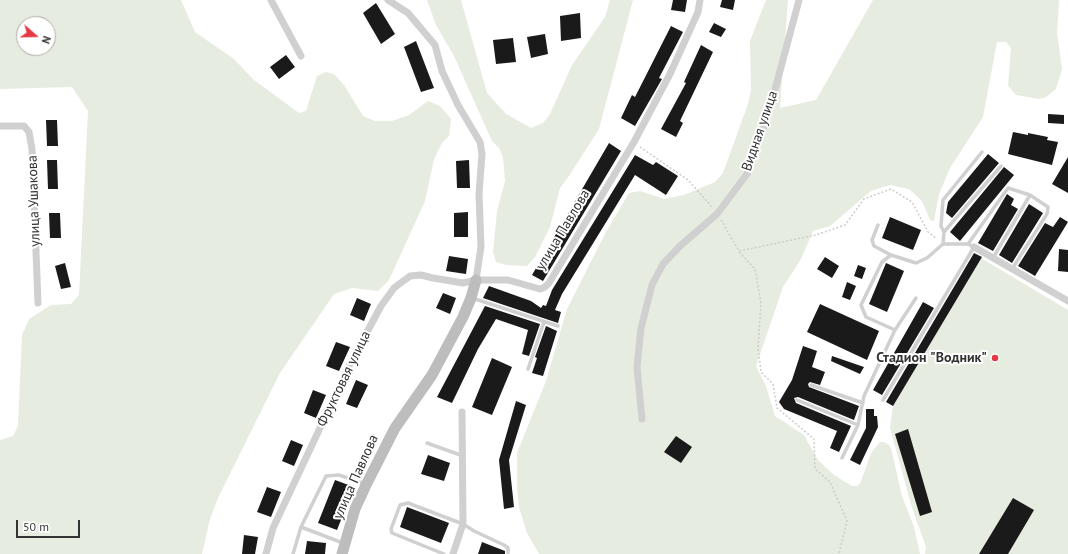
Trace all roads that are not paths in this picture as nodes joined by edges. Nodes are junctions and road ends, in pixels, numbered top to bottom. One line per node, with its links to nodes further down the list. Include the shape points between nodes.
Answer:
1 (272, 0): 5 (street)
2 (388, 0): 17 (street, via 408,13 435,45 442,70 458,105 480,142 481,247)
3 (700, 0): 17 (street, улица Павлова, via 698,12 670,74 634,142 549,283 540,289 508,280)
4 (799, 0): 31 (street, Видная улица, via 769,112 747,174 717,214 663,264 652,285 644,313 637,367)
5 (301, 56)
6 (0, 126): 21 (street, улица Ушакова, via 24,126 29,132 32,149)
7 (982, 152): 11 (lane, via 943,200 941,226)
8 (1001, 166): 11 (lane)
9 (1030, 195): 13 (lane, via 1008,188); 15 (lane); 16 (lane, via 1048,207 1047,214)
10 (878, 225): 14 (lane, via 872,240 874,246)
11 (944, 232): 12 (lane)
12 (943, 244): 13 (lane); 14 (lane, via 916,264)
13 (971, 245): 15 (street); 28 (lane)
14 (891, 255): 24 (lane, via 882,262 861,305 866,317)
15 (993, 258): 16 (street)
16 (1012, 269): 20 (street)
17 (476, 280): 18 (street, улица Павлова); 40 (street, Фруктовая улица, via 463,283 421,274 410,276 394,288 381,306 351,362 273,528)
18 (471, 298): 22 (lane); 36 (street, улица Павлова, via 432,375 395,428)
19 (916, 298): 24 (lane)
20 (1068, 302)
21 (38, 303)
22 (544, 322): 23 (lane); 25 (lane)
23 (558, 326)
24 (895, 330): 29 (lane)
25 (528, 369)
26 (811, 385): 29 (lane)
27 (798, 400): 32 (lane)
28 (883, 400)
29 (863, 403): 32 (lane)
30 (462, 412): 34 (street)
31 (642, 420)
32 (858, 425): 35 (lane)
33 (427, 443): 34 (lane)
34 (463, 456): 37 (street)
35 (842, 458)
36 (366, 485): 38 (lane, via 339,475 326,476); 39 (street, улица Павлова, via 355,509)
37 (463, 524): 42 (lane, via 408,503 400,505 391,529 392,534); 43 (street); 44 (lane, via 504,545 508,548)
38 (301, 527): 39 (lane); 41 (lane)
39 (343, 549)
40 (266, 554)
41 (293, 554)
42 (444, 554)
43 (453, 554)
44 (508, 554)

